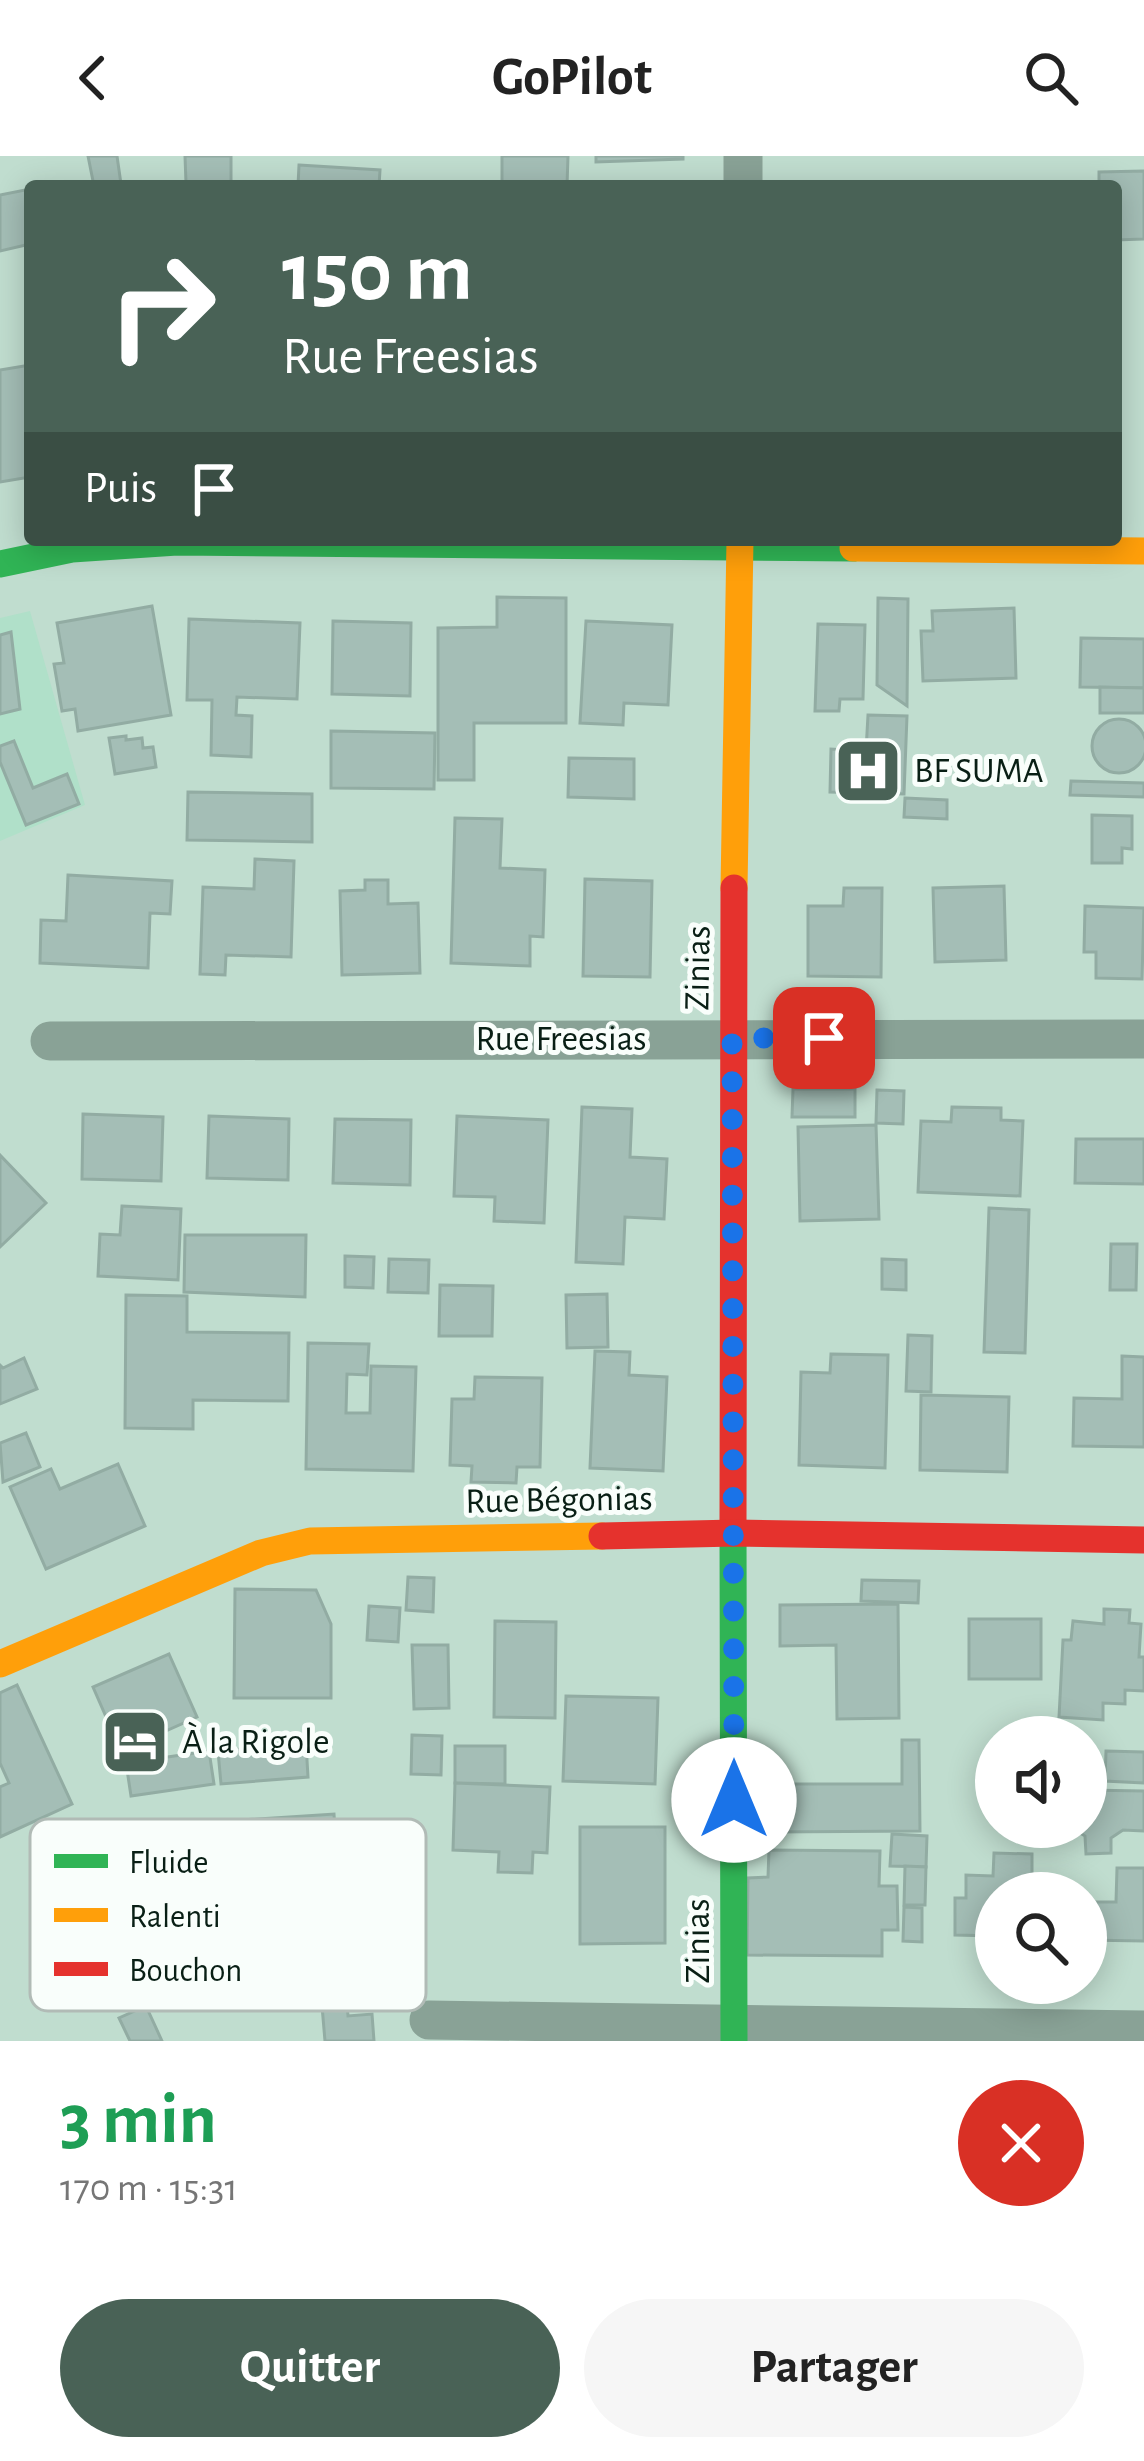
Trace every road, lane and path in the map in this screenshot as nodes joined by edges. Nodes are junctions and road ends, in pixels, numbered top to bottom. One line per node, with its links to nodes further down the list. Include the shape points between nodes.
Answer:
1 (117, 546): 5 (street)
2 (740, 546): 6 (street, Zinias)
3 (892, 546): 4 (street)
4 (1144, 551)
5 (0, 564)
6 (732, 1038): 7 (street, Rue Freesias); 8 (street, Rue Freesias); 9 (street, Zinias)
7 (1144, 1039)
8 (50, 1040)
9 (735, 1533): 10 (street, Rue Bégonias); 11 (street, Rue Bégonias, via 310,1541 261,1553); 14 (street, Zinias)
10 (1144, 1540)
11 (0, 1664)
12 (428, 2020): 14 (street)
13 (1144, 2030): 14 (street)
14 (734, 2032)

